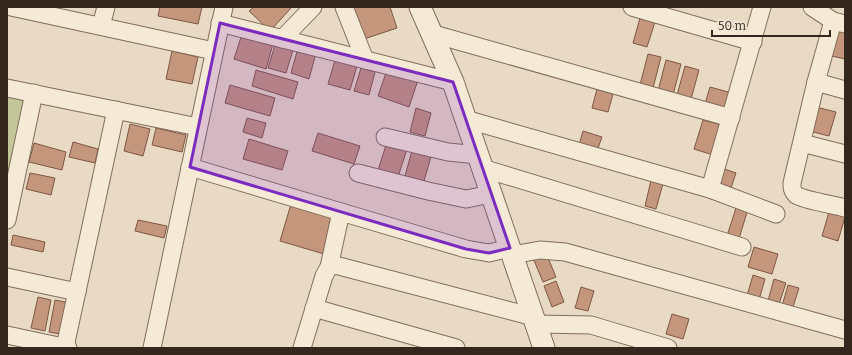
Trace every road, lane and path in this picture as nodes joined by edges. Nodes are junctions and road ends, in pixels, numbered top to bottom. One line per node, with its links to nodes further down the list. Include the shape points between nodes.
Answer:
1 (11, 7): 11 (street)
2 (106, 7): 11 (street)
3 (313, 7): 13 (street)
4 (344, 7): 16 (street)
5 (420, 7): 12 (street)
6 (632, 7): 14 (street)
7 (762, 7): 14 (street)
8 (812, 7): 10 (street)
9 (222, 15): 13 (street); 15 (street)
10 (839, 23): 18 (street)
11 (101, 26): 15 (street)
12 (430, 33): 17 (street); 23 (street)
13 (282, 39): 16 (street)
14 (752, 42): 23 (street)
15 (214, 51): 25 (street)
16 (365, 60): 17 (street)
17 (453, 82): 24 (street)
18 (816, 82): 20 (street); 27 (street)
19 (7, 88): 21 (street)
20 (845, 90)
21 (34, 93): 22 (street); 34 (street)
22 (116, 110): 25 (street); 43 (street)
23 (731, 118): 32 (street)
24 (465, 119): 29 (street); 32 (street)
25 (198, 127): 30 (street)
26 (385, 137): 29 (street)
27 (802, 143): 28 (street); 35 (street, via 792,190 800,196)
28 (845, 154)
29 (480, 162): 33 (street); 39 (street)
30 (190, 167): 36 (street); 49 (street)
31 (358, 173): 33 (street, via 466,199)
32 (710, 189): 37 (street)
33 (491, 194): 40 (street)
34 (9, 199): 38 (street)
35 (845, 208)
36 (342, 212): 40 (street, via 466,249 489,253); 41 (street)
37 (776, 214)
38 (7, 220)
39 (742, 248)
40 (511, 252): 45 (street); 46 (street, via 565,252)
41 (329, 267): 44 (street); 45 (street, via 341,266)
42 (7, 277): 43 (street)
43 (77, 292): 48 (street)
44 (314, 308): 50 (street); 51 (street)
45 (535, 320): 52 (street); 53 (street, via 591,325)
46 (845, 330)
47 (7, 335): 48 (street)
48 (67, 348)
49 (152, 348)
50 (302, 348)
51 (456, 348)
52 (544, 348)
53 (668, 348)

